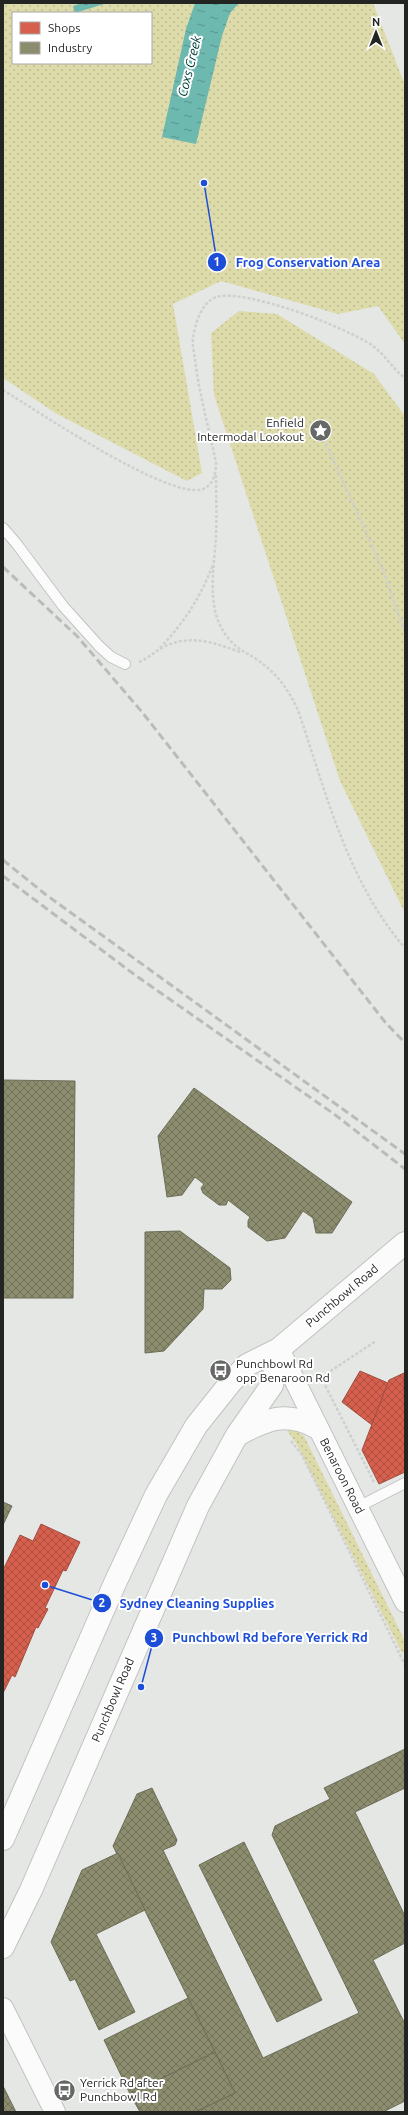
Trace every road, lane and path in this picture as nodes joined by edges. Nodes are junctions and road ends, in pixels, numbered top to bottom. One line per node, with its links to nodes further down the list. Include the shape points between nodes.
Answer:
1 (405, 378): 4 (path, via 374,346 344,330 259,300 229,295 215,298 206,304 196,322 192,340)
2 (3, 390): 4 (path, via 107,455 175,486 193,490 204,488 211,483)
3 (320, 430): 7 (path, via 382,568)
4 (216, 473): 6 (path, via 216,535)
5 (3, 528): 10 (lane, via 63,606 103,649)
6 (213, 563): 8 (path, via 193,608 181,626); 9 (path, via 213,586 221,628)
7 (405, 632)
8 (159, 649): 9 (path, via 186,639 201,640); 10 (path, via 141,661)
9 (243, 652): 11 (path, via 266,666 289,691 298,710 344,846 360,882 380,918)
10 (125, 664)
11 (405, 948)
12 (405, 1243): 14 (main road, Punchbowl Road)
13 (376, 1341): 19 (path, via 326,1374 325,1385)
14 (279, 1349): 15 (street, Benaroon Road); 16 (main road, Punchbowl Road, via 272,1384); 23 (main road, Punchbowl Road, via 247,1366 231,1382 196,1426 169,1469 115,1583)
15 (316, 1427): 16 (main road, via 303,1420 280,1418 267,1420); 20 (street, Benaroon Road)
16 (237, 1435): 24 (main road, Punchbowl Road, via 198,1506 31,1890)
17 (285, 1437): 22 (path, via 302,1455)
18 (405, 1483): 20 (lane)
19 (377, 1488)
20 (358, 1507): 21 (street, Benaroon Road)
21 (405, 1602)
22 (405, 1665)
23 (3, 1839)
24 (3, 1947)
25 (3, 2008): 26 (street)
26 (54, 2112)

